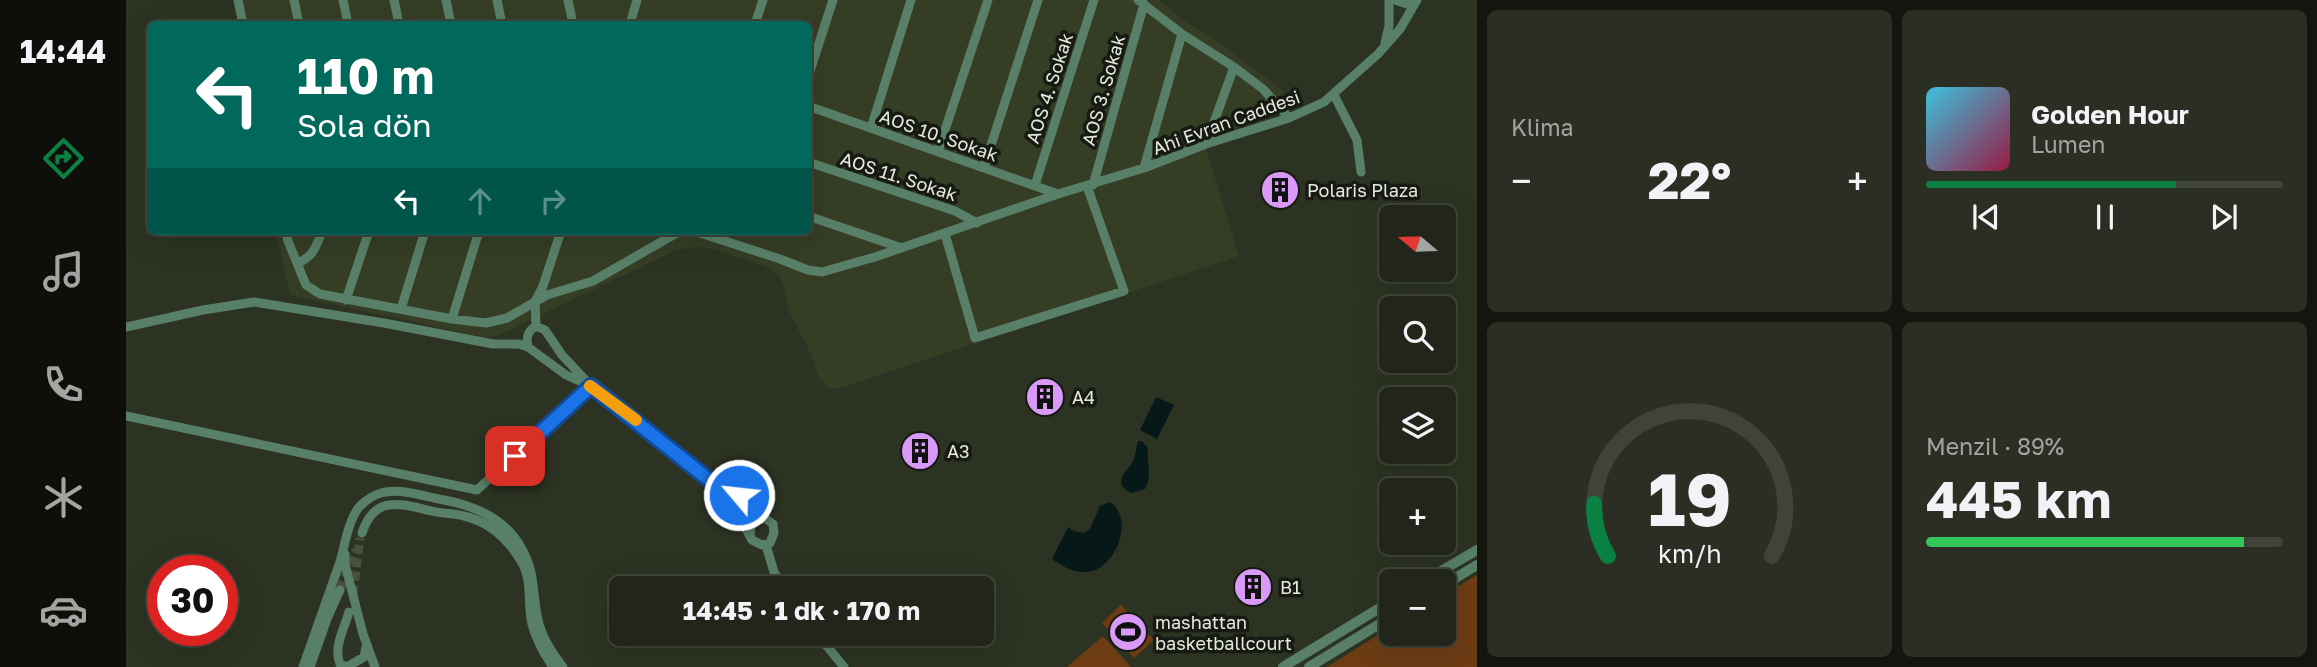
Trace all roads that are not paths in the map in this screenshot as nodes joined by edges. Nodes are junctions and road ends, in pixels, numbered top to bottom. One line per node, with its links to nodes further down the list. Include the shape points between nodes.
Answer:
1 (238, 0): 19 (street)
2 (294, 0): 20 (street)
3 (343, 0): 21 (street)
4 (394, 0): 22 (street)
5 (446, 0): 23 (street)
6 (497, 0): 24 (street)
7 (568, 0): 25 (street)
8 (637, 0): 26 (street)
9 (763, 0): 27 (street)
10 (833, 0): 30 (street)
11 (911, 0): 35 (street)
12 (988, 0): 37 (street)
13 (1038, 0): 39 (street)
14 (1094, 0): 42 (street, AOS 4. Sokak)
15 (1389, 0): 29 (street)
16 (1395, 0): 17 (street, via 1407,4)
17 (1417, 0): 29 (street, Ahi Evran Caddesi)
18 (1141, 2): 28 (street); 43 (street, AOS 3. Sokak)
19 (242, 21)
20 (298, 21)
21 (347, 21)
22 (399, 21)
23 (451, 21)
24 (501, 21)
25 (572, 21)
26 (631, 21)
27 (756, 21)
28 (1182, 34): 31 (street); 40 (street)
29 (1385, 46): 32 (street, Ahi Evran Caddesi)
30 (812, 66)
31 (1234, 67): 34 (street, via 1263,89); 36 (street)
32 (1334, 95): 34 (street, Ahi Evran Caddesi); 41 (street, via 1357,141)
33 (812, 107): 35 (street, AOS 10. Sokak)
34 (1289, 118): 36 (street, Ahi Evran Caddesi)
35 (871, 128): 37 (street, AOS 10. Sokak)
36 (1206, 144): 40 (street, Ahi Evran Caddesi)
37 (938, 151): 39 (street, AOS 10. Sokak)
38 (812, 163): 46 (street, AOS 11. Sokak, via 955,211)
39 (984, 167): 42 (street, AOS 10. Sokak)
40 (1144, 168): 43 (street, Ahi Evran Caddesi)
41 (1361, 172)
42 (1035, 185): 44 (street, AOS 10. Sokak)
43 (1090, 186): 44 (street, Ahi Evran Caddesi); 47 (street, via 1124,291 975,338)
44 (1058, 194): 46 (street, Ahi Evran Caddesi)
45 (812, 217): 56 (street)
46 (977, 223): 47 (street, Ahi Evran Caddesi)
47 (945, 233): 56 (street, Ahi Evran Caddesi)
48 (287, 235): 57 (street)
49 (320, 235): 57 (street, via 313,252)
50 (368, 235): 58 (street)
51 (424, 235): 60 (street)
52 (478, 235): 61 (street)
53 (560, 235): 59 (street)
54 (673, 235): 59 (street, via 593,281)
55 (707, 235): 56 (street, Ahi Evran Caddesi, via 822,272)
56 (899, 247)
57 (297, 263): 58 (street, via 306,285 320,294)
58 (346, 300): 60 (street)
59 (535, 302): 61 (street, via 507,318 486,323); 63 (street)
60 (401, 309): 61 (street)
61 (452, 319)
62 (126, 327): 64 (street, via 254,302)
63 (533, 327): 64 (street, via 526,338); 65 (street, via 545,330)
64 (528, 347): 65 (street)
65 (591, 386): 66 (street, via 477,491); 67 (street)
66 (126, 416)
67 (713, 483): 68 (street, via 739,495); 70 (street)
68 (761, 517): 70 (street, via 751,524); 72 (street, via 774,529)
69 (362, 533): 87 (street, via 377,509 393,504 465,516 494,530 508,541 523,564 531,622)
70 (751, 538): 72 (street)
71 (345, 545): 82 (street, via 345,564); 84 (street); 88 (street, via 359,508 383,492 455,502 489,515 514,536 528,561 541,631)
72 (766, 545): 76 (street)
73 (1477, 550): 75 (street)
74 (1477, 565): 77 (street)
75 (1445, 569)
76 (776, 576)
77 (1456, 578)
78 (340, 590): 85 (street)
79 (1379, 608): 90 (street)
80 (349, 612): 82 (street, via 338,649 340,664 347,667 358,662)
81 (1379, 624): 91 (street)
82 (367, 645): 86 (street)
83 (827, 646): 89 (street)
84 (303, 667)
85 (310, 667)
86 (375, 667)
87 (553, 667)
88 (562, 667)
89 (844, 667)
90 (1283, 667)
91 (1309, 667)

